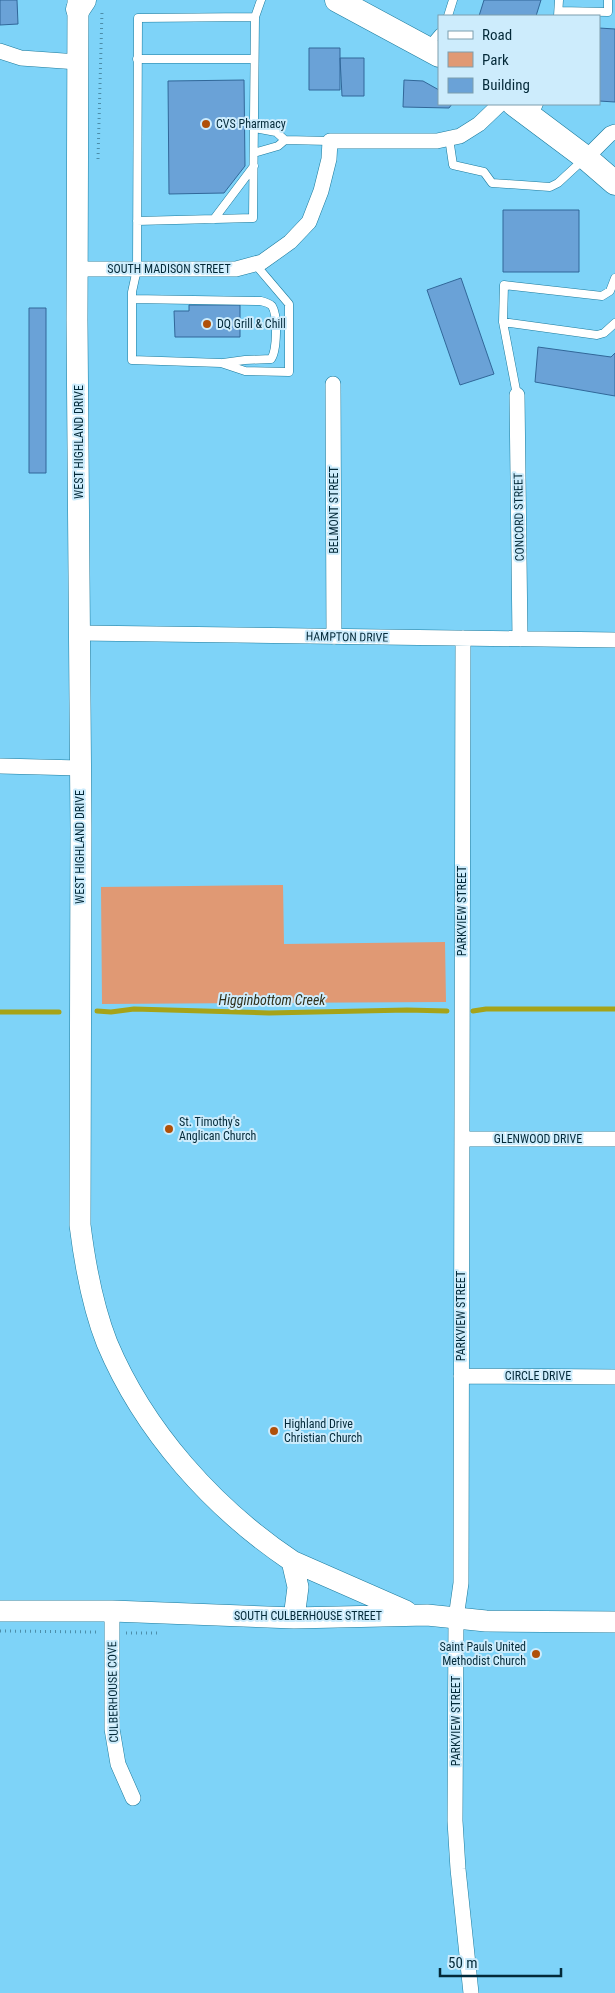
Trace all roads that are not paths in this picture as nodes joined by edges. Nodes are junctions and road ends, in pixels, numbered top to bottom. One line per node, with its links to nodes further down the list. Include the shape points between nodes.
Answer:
1 (261, 0): 9 (lane)
2 (453, 0): 8 (lane)
3 (559, 0): 7 (lane)
4 (608, 0): 7 (lane, via 608,12)
5 (347, 2): 10 (main road)
6 (85, 5): 14 (street, WEST HIGHLAND DRIVE)
7 (558, 13)
8 (448, 15)
9 (255, 17): 12 (lane, via 138,18); 13 (lane)
10 (435, 45)
11 (0, 51): 14 (street, via 21,58)
12 (137, 59): 13 (lane); 28 (lane)
13 (254, 59): 18 (lane)
14 (78, 62): 30 (street, WEST HIGHLAND DRIVE)
15 (499, 105): 20 (street, via 475,128)
16 (517, 105): 17 (main road)
17 (536, 111): 24 (main road)
18 (254, 128): 21 (lane, via 276,132); 23 (lane)
19 (615, 132): 24 (street)
20 (450, 138): 22 (street, via 437,141); 24 (lane, via 453,165 484,172 492,183 550,187)
21 (285, 140): 22 (lane); 23 (lane, via 278,146)
22 (330, 141): 29 (street, SOUTH MADISON STREET, via 322,191 308,222 290,242)
23 (254, 153): 25 (lane)
24 (586, 158): 26 (main road)
25 (254, 166): 27 (lane); 27 (lane, via 253,218)
26 (615, 183)
27 (214, 219): 28 (lane)
28 (137, 221): 31 (lane)
29 (255, 264): 31 (street, SOUTH MADISON STREET, via 236,269); 36 (lane, via 289,304 289,372 245,371)
30 (77, 269): 31 (street, SOUTH MADISON STREET); 39 (street, WEST HIGHLAND DRIVE)
31 (137, 269): 33 (lane)
32 (615, 278): 34 (lane, via 610,291 602,296 504,285)
33 (132, 299): 36 (lane, via 132,360); 36 (lane, via 261,301 273,307 276,317 275,354 271,359)
34 (503, 322): 35 (lane, via 597,335); 38 (lane)
35 (615, 323)
36 (221, 364)
37 (333, 384): 40 (street, BELMONT STREET)
38 (517, 395): 42 (street, CONCORD STREET)
39 (80, 633): 40 (street, HAMPTON DRIVE); 45 (street, WEST HIGHLAND DRIVE)
40 (334, 637): 41 (street, HAMPTON DRIVE)
41 (463, 638): 42 (street, HAMPTON DRIVE); 46 (street, PARKVIEW STREET)
42 (520, 639): 43 (street, HAMPTON DRIVE)
43 (615, 640)
44 (0, 766): 45 (street)
45 (80, 768): 50 (street, WEST HIGHLAND DRIVE, via 80,1224 92,1296 107,1343 122,1375 168,1446 213,1496)
46 (462, 1139): 47 (street, GLENWOOD DRIVE); 48 (street, PARKVIEW STREET)
47 (615, 1139)
48 (461, 1376): 49 (street, CIRCLE DRIVE); 55 (street, PARKVIEW STREET, via 461,1583)
49 (615, 1377)
50 (292, 1561): 53 (street, WEST HIGHLAND DRIVE); 54 (street, via 298,1587)
51 (0, 1611): 52 (street, SOUTH CULBERHOUSE STREET)
52 (112, 1611): 54 (street, SOUTH CULBERHOUSE STREET); 57 (street, CULBERHOUSE COVE, via 112,1729 118,1764)
53 (416, 1615): 54 (street, SOUTH CULBERHOUSE STREET); 55 (street, SOUTH CULBERHOUSE STREET)
54 (294, 1618)
55 (456, 1618): 56 (street, SOUTH CULBERHOUSE STREET); 58 (street, PARKVIEW STREET, via 455,1821)
56 (615, 1622)
57 (133, 1798)
58 (471, 1993)

